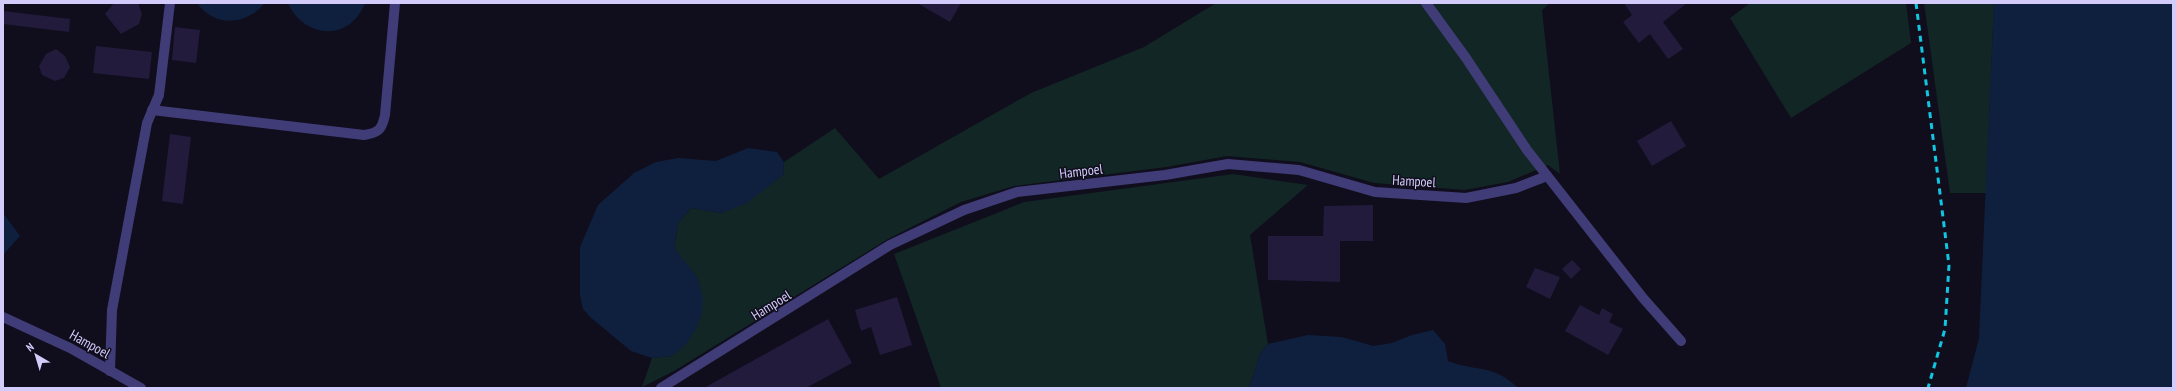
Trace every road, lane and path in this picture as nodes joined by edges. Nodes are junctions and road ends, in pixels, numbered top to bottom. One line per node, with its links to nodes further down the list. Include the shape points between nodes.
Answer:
1 (170, 3): 4 (street, via 159,95)
2 (394, 3): 4 (street, via 385,115 382,127 376,134 364,135)
3 (1426, 3): 5 (street)
4 (152, 110): 8 (street, via 147,123 112,310)
5 (1547, 176): 7 (street, via 1643,298); 10 (street, Hampoel, via 1516,188 1466,198 1375,192 1299,170 1228,164 1165,175 1017,192 964,210 890,245)
6 (3, 317): 8 (street, Hampoel, via 70,348)
7 (1681, 341)
8 (110, 371): 9 (street, Hampoel)
9 (141, 388)
10 (661, 388)

